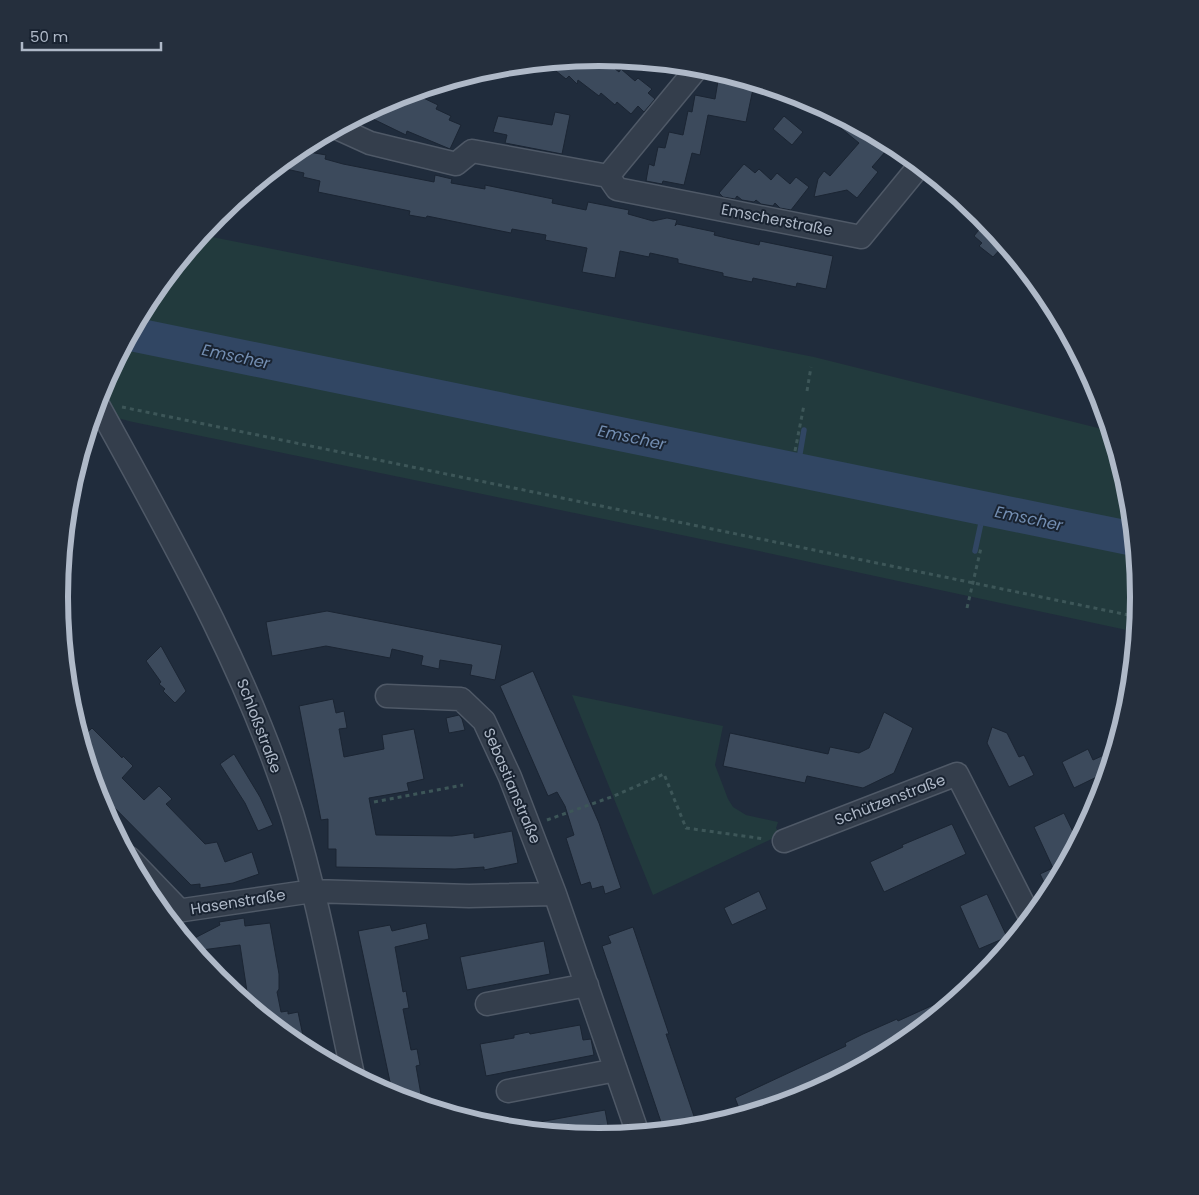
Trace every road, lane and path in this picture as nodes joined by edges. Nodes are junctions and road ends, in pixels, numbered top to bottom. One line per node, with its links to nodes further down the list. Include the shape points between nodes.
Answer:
1 (692, 74): 4 (street)
2 (345, 131): 4 (street, Emscherstraße, via 370,142 456,164 472,151)
3 (915, 171): 4 (street, Emscherstraße, via 861,237 618,189)
4 (608, 176)
5 (811, 366): 6 (path)
6 (806, 391)
7 (107, 405): 11 (path); 19 (street, Schloßstraße, via 235,664 292,812)
8 (804, 405): 9 (path)
9 (795, 451)
10 (981, 548): 11 (path)
11 (973, 583): 12 (path); 13 (path)
12 (967, 608)
13 (1130, 615)
14 (388, 696): 17 (street, Sebastianstraße, via 461,700 484,721)
15 (463, 785): 16 (path)
16 (374, 802)
17 (530, 827): 18 (path, via 664,774 686,828); 20 (street, Sebastianstraße)
18 (784, 841): 22 (street, Schützenstraße, via 957,774)
19 (313, 891): 20 (street, via 469,896); 21 (street, Hasenstraße); 25 (street, Schloßstraße)
20 (555, 894): 23 (street, Sebastianstraße)
21 (171, 912)
22 (1027, 912)
23 (587, 985): 24 (street); 26 (street, Sebastianstraße)
24 (487, 1004)
25 (351, 1067)
26 (616, 1070): 27 (street); 28 (street, Sebastianstraße)
27 (508, 1091)
28 (636, 1128)

